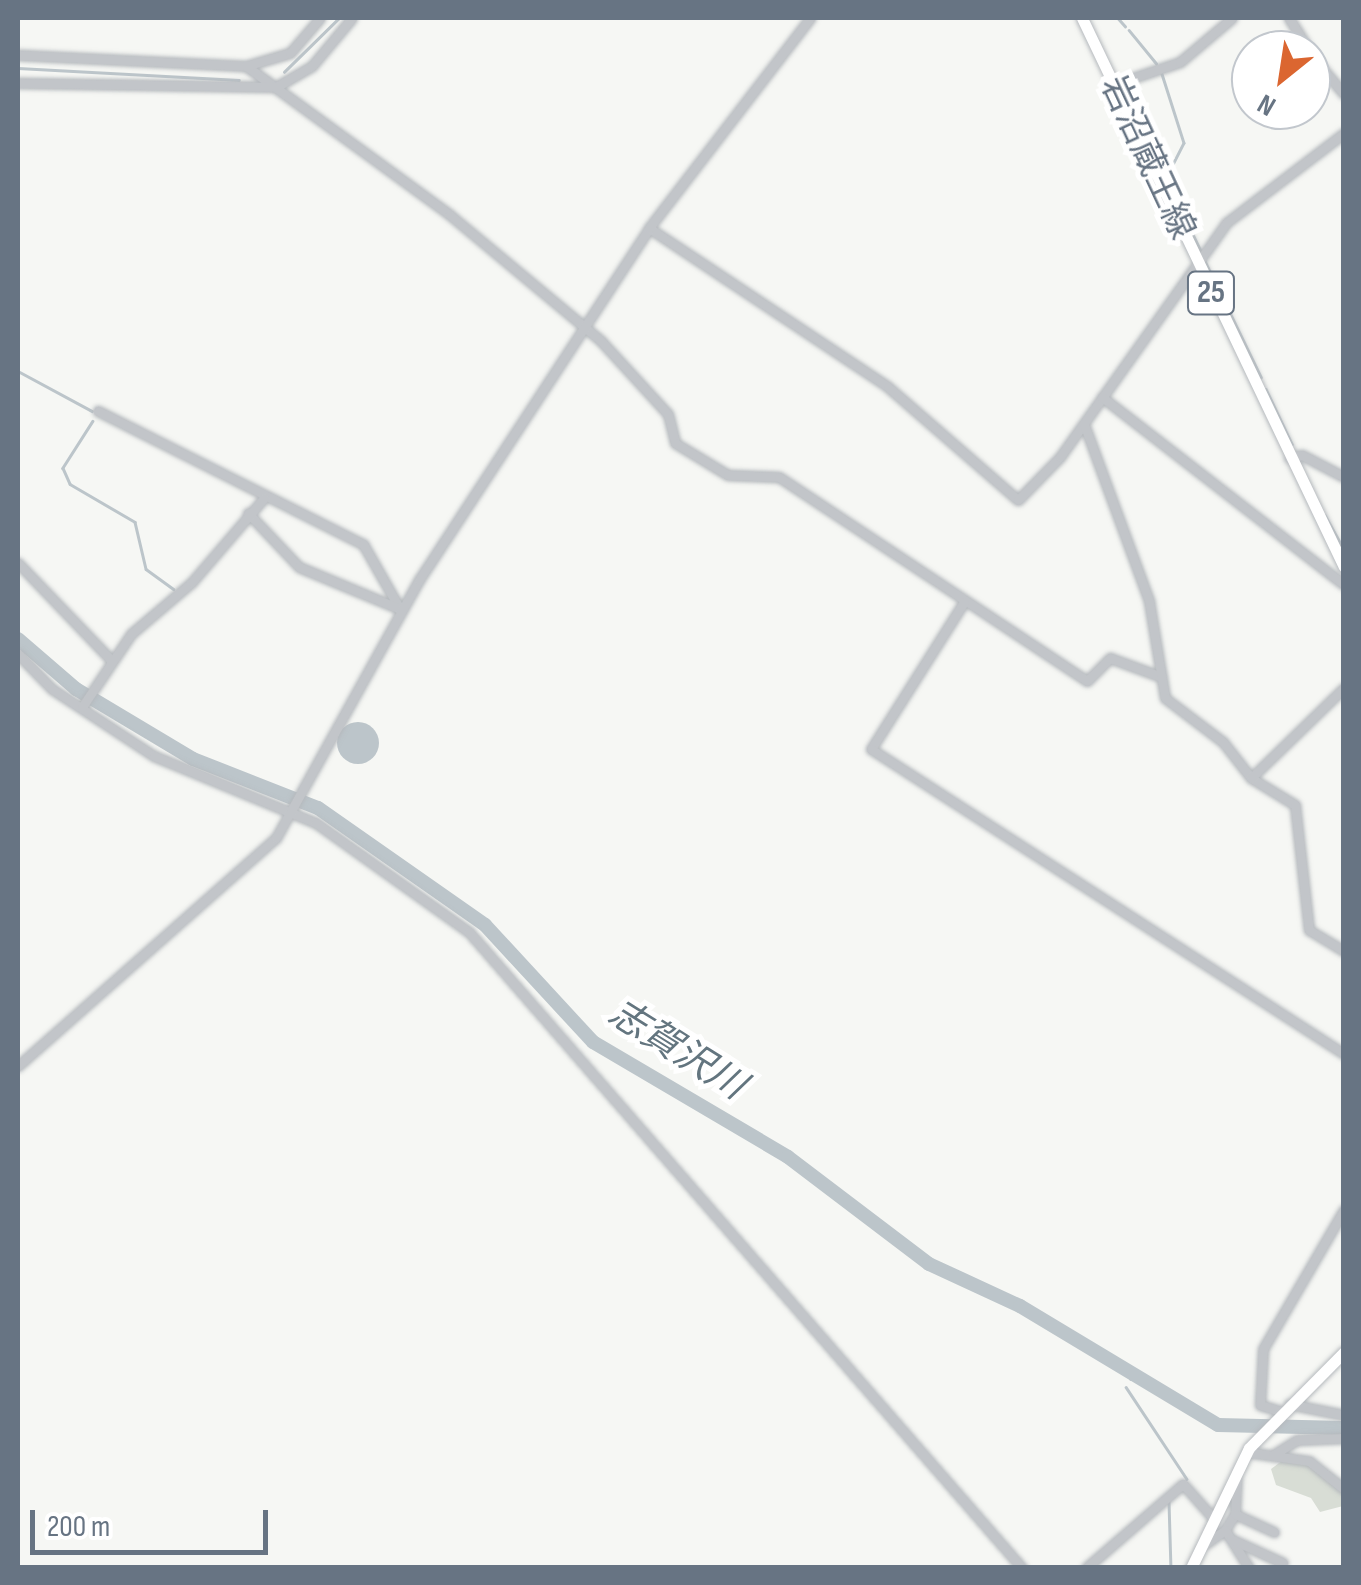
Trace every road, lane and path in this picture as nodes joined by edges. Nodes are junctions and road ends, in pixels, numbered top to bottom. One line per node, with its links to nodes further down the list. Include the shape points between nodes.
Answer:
1 (320, 18): 7 (street, via 290,53)
2 (352, 18): 10 (street, via 312,66)
3 (810, 18): 12 (street)
4 (1082, 18): 9 (main road, 岩沼蔵王線 / 25)
5 (1232, 18): 9 (street, via 1180,62)
6 (18, 55): 7 (street)
7 (246, 66): 10 (street)
8 (18, 83): 10 (street)
9 (1112, 85): 13 (main road, 岩沼蔵王線 / 25)
10 (276, 88): 14 (street)
11 (1344, 133): 13 (street, via 1226,223)
12 (649, 228): 14 (street); 17 (street, via 888,388 1018,500)
13 (1196, 262): 15 (street); 18 (main road, 岩沼蔵王線 / 25)
14 (588, 330): 25 (street, via 668,414 675,443 728,475 779,477); 26 (street)
15 (1102, 397): 17 (street); 24 (street)
16 (98, 411): 20 (street)
17 (1084, 424): 29 (street, via 1149,601)
18 (1289, 458): 19 (street, via 1302,454); 23 (main road, 岩沼蔵王線 / 25)
19 (1344, 477)
20 (264, 498): 21 (street); 26 (street, via 363,544)
21 (248, 513): 26 (street, via 299,567); 28 (street)
22 (18, 563): 28 (street)
23 (1344, 567)
24 (1344, 585)
25 (964, 602): 29 (street, via 1086,681 1110,658); 35 (street, via 871,749)
26 (400, 609): 33 (street)
27 (18, 654): 31 (street)
28 (111, 660): 31 (street)
29 (1162, 677): 32 (street, via 1168,705 1223,742)
30 (1344, 688): 32 (street)
31 (82, 707): 33 (street, via 186,772)
32 (1251, 778): 34 (street, via 1299,812 1309,930)
33 (292, 810): 36 (street, via 259,857); 52 (street, via 480,943)
34 (1344, 952)
35 (1344, 1054)
36 (18, 1066)
37 (1344, 1210): 39 (street, via 1264,1349 1260,1405)
38 (1344, 1352): 39 (main road)
39 (1281, 1410): 40 (street); 42 (main road)
40 (1344, 1415)
41 (1344, 1438): 43 (street, via 1298,1440)
42 (1248, 1450): 43 (street); 44 (main road)
43 (1273, 1455): 45 (street, via 1309,1461)
44 (1236, 1471): 46 (street); 47 (main road)
45 (1344, 1489)
46 (1235, 1514): 48 (street); 49 (street)
47 (1213, 1518): 50 (main road); 53 (street, via 1184,1484)
48 (1274, 1532)
49 (1228, 1534): 50 (street); 51 (street); 55 (street)
50 (1201, 1546): 54 (main road)
51 (1283, 1563)
52 (1022, 1568)
53 (1086, 1568)
54 (1191, 1568)
55 (1249, 1568)

